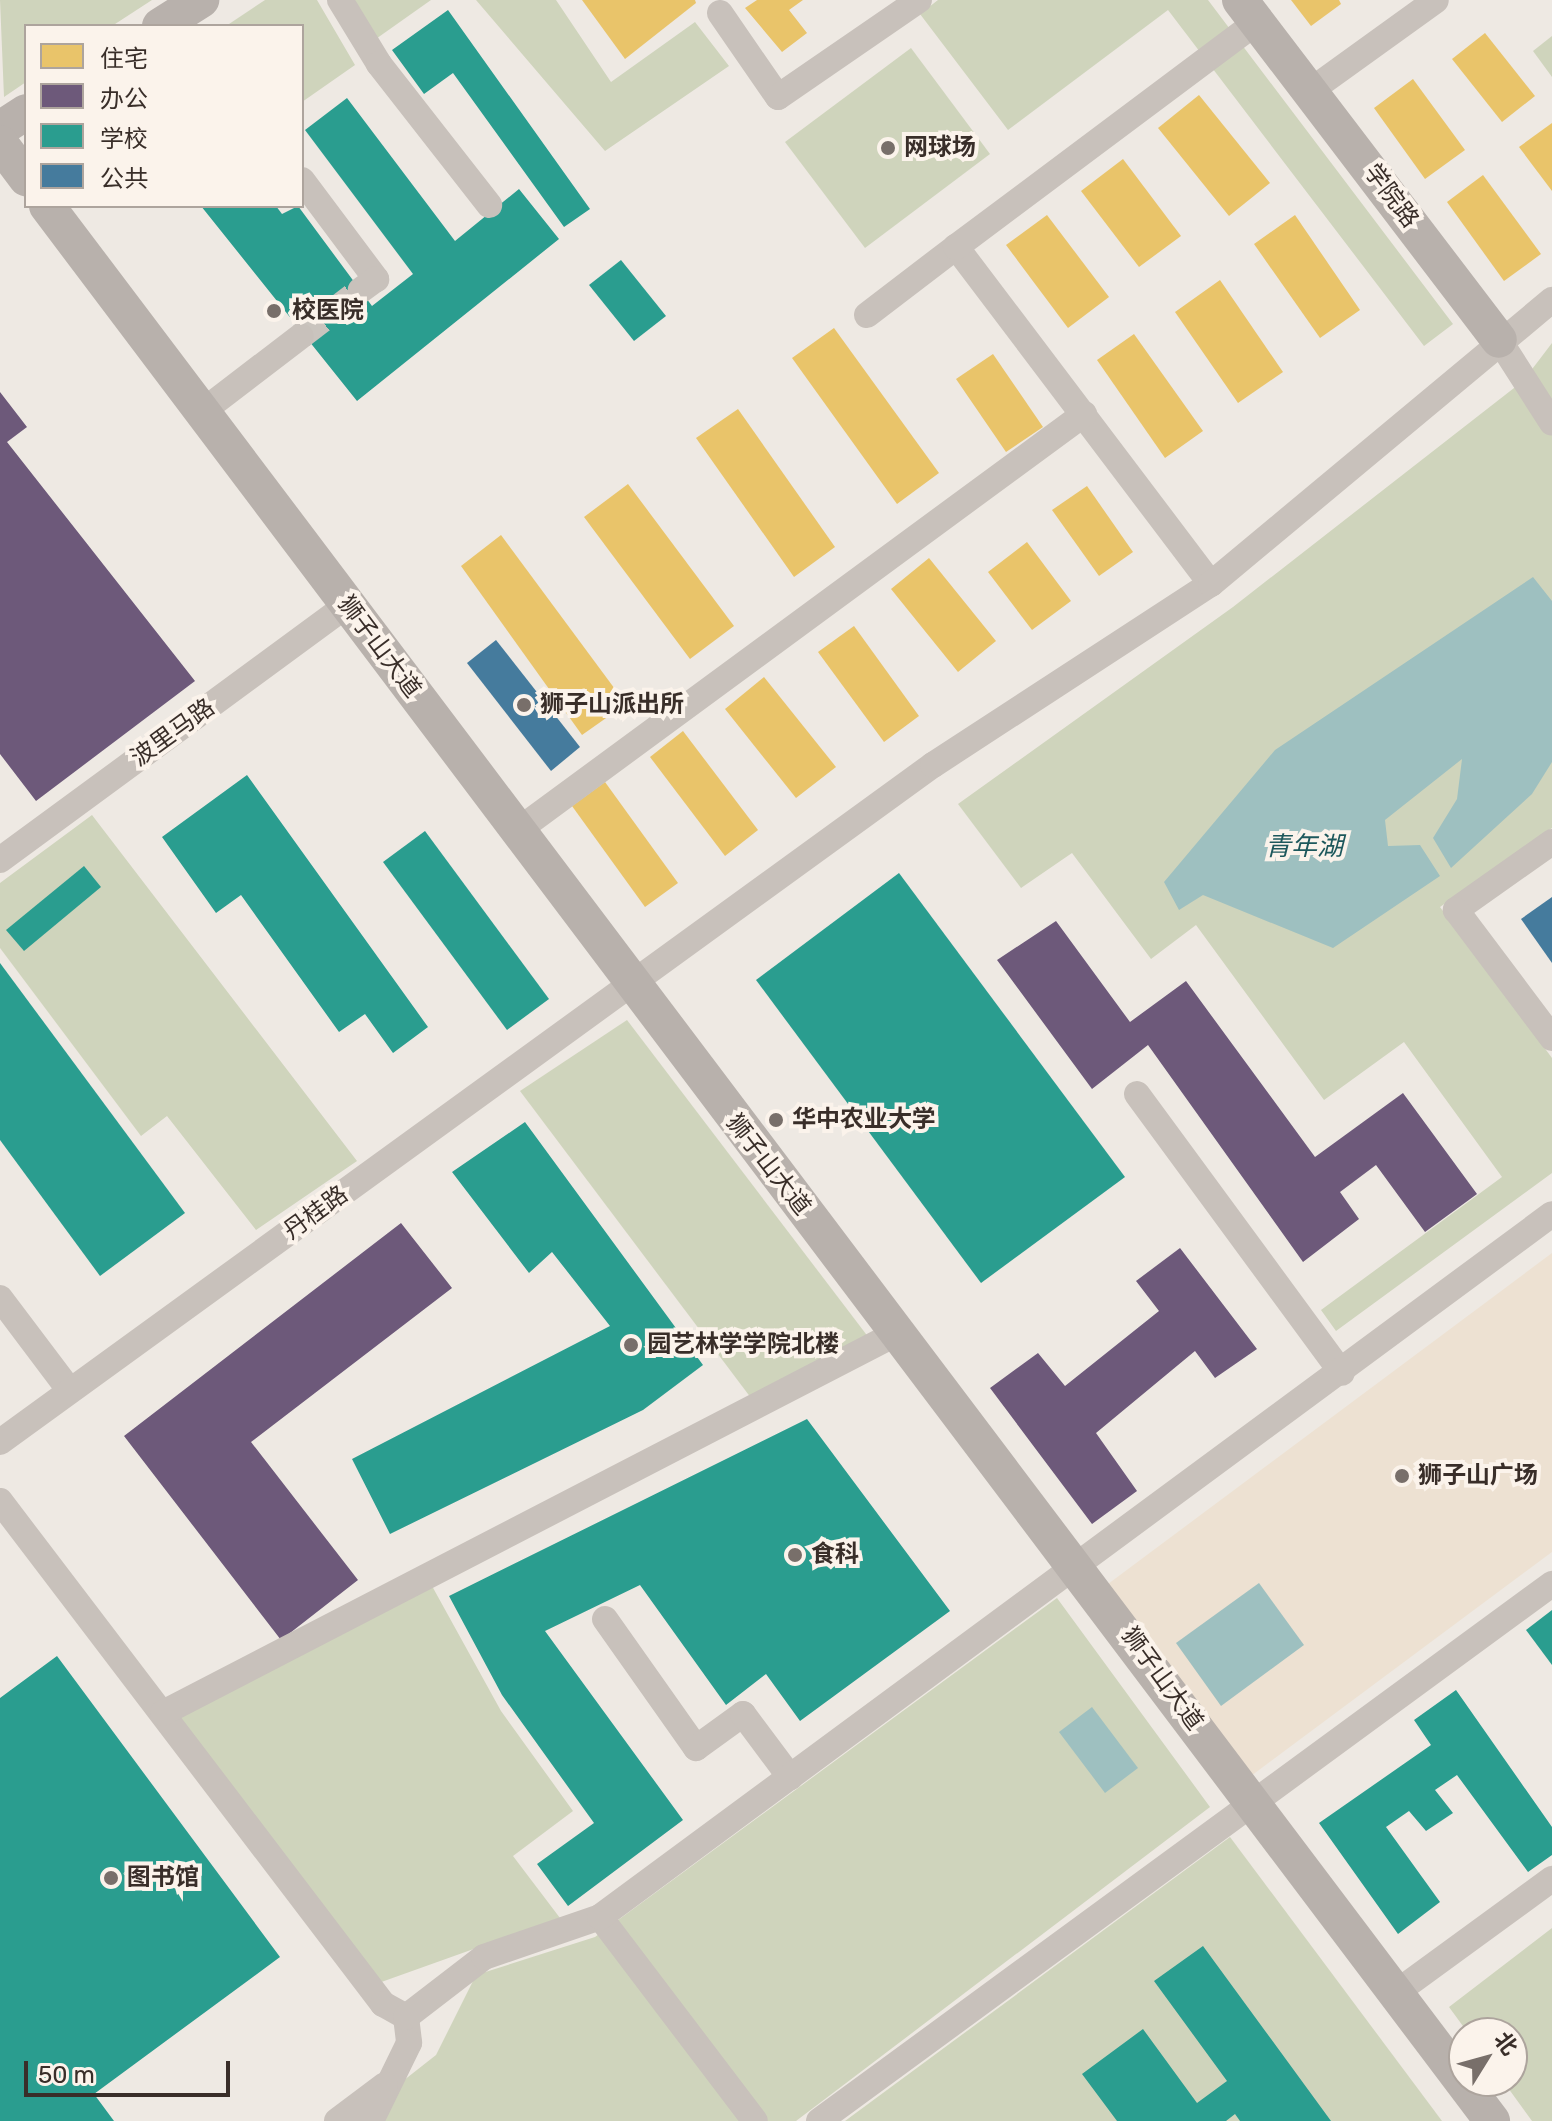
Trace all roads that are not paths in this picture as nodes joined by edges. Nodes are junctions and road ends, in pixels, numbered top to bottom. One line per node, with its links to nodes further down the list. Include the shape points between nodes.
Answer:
1 (201, 0): 7 (street)
2 (340, 0): 14 (street, via 379,64)
3 (919, 0): 6 (street, via 778,97)
4 (1436, 0): 8 (street)
5 (1248, 11): 8 (street, 学院路); 16 (street)
6 (720, 13)
7 (163, 24)
8 (1310, 91): 21 (street, 学院路)
9 (24, 113): 10 (street)
10 (0, 129)
11 (0, 143): 12 (street)
12 (24, 175)
13 (304, 183): 17 (street, via 376,279)
14 (489, 205)
15 (49, 208): 22 (street, 狮子山大道)
16 (956, 247): 19 (street); 23 (street)
17 (361, 290)
18 (1552, 300): 21 (street)
19 (867, 315)
20 (301, 336): 22 (street)
21 (1499, 340): 24 (street); 25 (street, 丹桂路)
22 (203, 411): 26 (street, 狮子山大道)
23 (1084, 414): 25 (street); 27 (street)
24 (1552, 423)
25 (1211, 584): 30 (street, 丹桂路, via 933,765)
26 (347, 605): 27 (street, 狮子山大道); 29 (street, 波里马路)
27 (517, 831): 30 (street, 狮子山大道)
28 (1552, 842): 31 (street, via 1456,910)
29 (0, 860)
30 (632, 984): 35 (street, 狮子山大道); 37 (street, 丹桂路)
31 (1552, 1038)
32 (1137, 1094): 36 (street)
33 (1552, 1214): 36 (street)
34 (0, 1298): 37 (street)
35 (899, 1332): 40 (street, 狮子山大道); 43 (street)
36 (1342, 1373): 40 (street)
37 (70, 1391): 38 (street, 丹桂路)
38 (0, 1442)
39 (0, 1501): 43 (street)
40 (1080, 1567): 44 (street); 45 (street, 狮子山大道)
41 (1552, 1584): 45 (street)
42 (605, 1619): 44 (street, via 696,1748 743,1714)
43 (163, 1713): 49 (street, via 383,2004)
44 (790, 1777): 47 (street)
45 (1253, 1805): 48 (street, 狮子山大道); 54 (street)
46 (1552, 1879): 48 (street)
47 (600, 1917): 49 (street, via 484,1957); 53 (street)
48 (1397, 1992): 55 (street, 狮子山大道)
49 (406, 2017): 50 (street, via 409,2043)
50 (388, 2082): 51 (street); 52 (street)
51 (337, 2121)
52 (371, 2121)
53 (755, 2121)
54 (819, 2121)
55 (1492, 2121)

